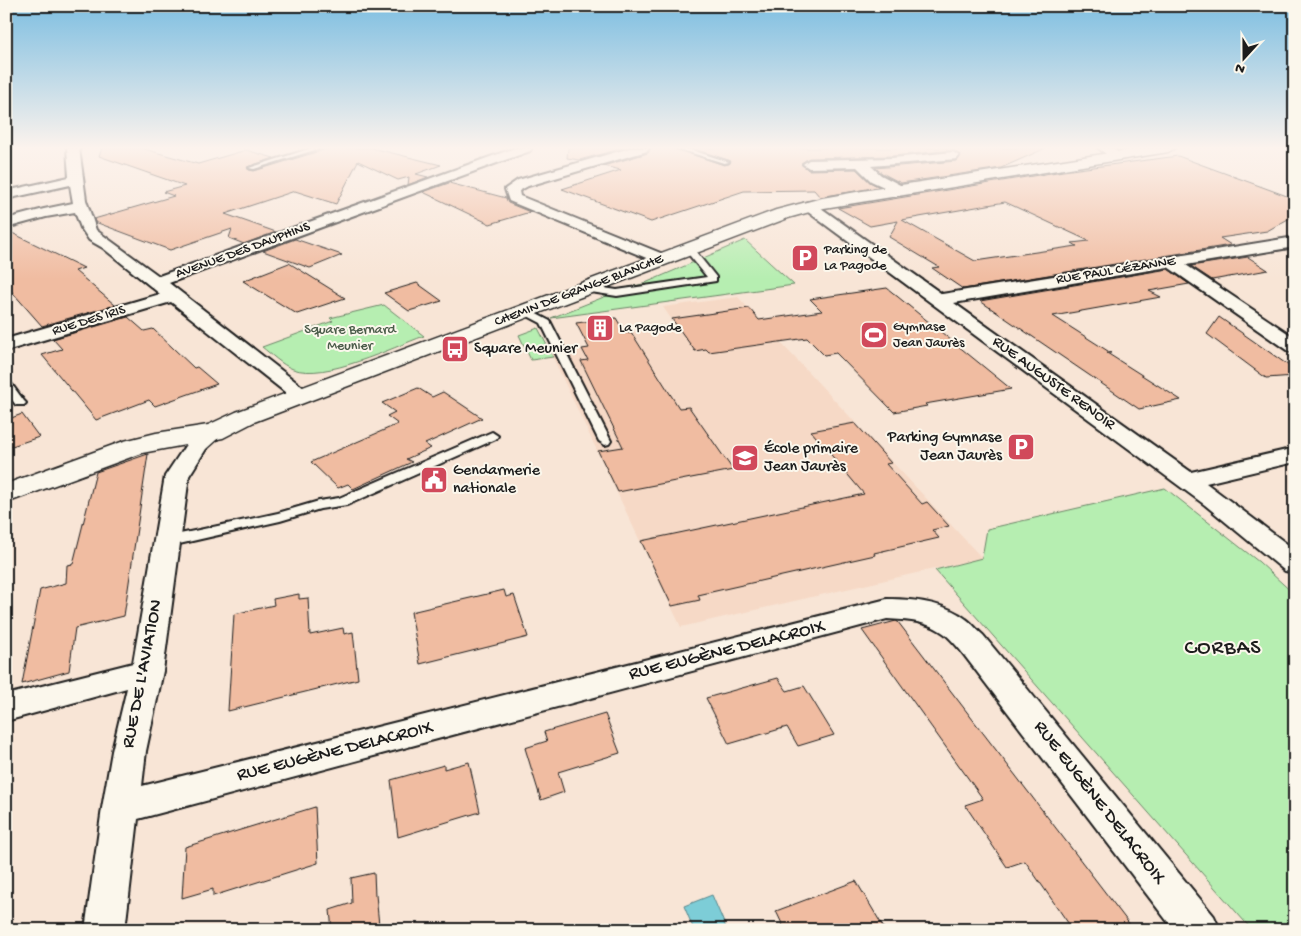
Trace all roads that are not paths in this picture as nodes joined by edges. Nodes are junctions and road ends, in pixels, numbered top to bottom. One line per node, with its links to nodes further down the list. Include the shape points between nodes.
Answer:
1 (25, 192): 6 (street)
2 (79, 192): 7 (street)
3 (406, 192): 14 (street, AVENUE DES DAUPHINS)
4 (512, 192): 12 (street, via 514,198)
5 (890, 192): 8 (street, CHEMIN DE GRANGE BLANCHE)
6 (6, 196)
7 (82, 206): 9 (street); 14 (street, via 88,229 97,239)
8 (809, 206): 11 (street, CHEMIN DE GRANGE BLANCHE); 17 (street, RUE AUGUSTE RENOIR)
9 (6, 224)
10 (1295, 242): 13 (street, RUE PAUL CÉZANNE)
11 (689, 249): 12 (street, CHEMIN DE GRANGE BLANCHE); 15 (lane, via 713,279 617,293)
12 (662, 260): 15 (street, CHEMIN DE GRANGE BLANCHE)
13 (1172, 262): 17 (street, RUE PAUL CÉZANNE); 20 (street)
14 (157, 282): 16 (street)
15 (584, 288): 18 (street, CHEMIN DE GRANGE BLANCHE)
16 (171, 296): 19 (street, RUE DES IRIS); 22 (street)
17 (938, 300): 28 (street, RUE AUGUSTE RENOIR)
18 (525, 311): 22 (street, CHEMIN DE GRANGE BLANCHE); 26 (lane, via 545,321)
19 (6, 345)
20 (1295, 347)
21 (6, 384): 23 (lane)
22 (302, 396): 24 (street, CHEMIN DE GRANGE BLANCHE)
23 (20, 403)
24 (214, 432): 29 (street, CHEMIN DE GRANGE BLANCHE, via 156,440); 30 (street, RUE DE L'AVIATION, via 197,445 177,476)
25 (492, 436): 30 (lane, via 342,502)
26 (605, 441)
27 (1295, 455): 28 (street)
28 (1186, 480): 31 (street, RUE AUGUSTE RENOIR)
29 (6, 494)
30 (166, 542): 32 (street, RUE DE L'AVIATION)
31 (1295, 564)
32 (147, 671): 33 (street); 34 (street, RUE DE L'AVIATION)
33 (6, 708)
34 (120, 808): 35 (street, RUE DE L'AVIATION); 36 (street, RUE EUGÈNE DELACROIX, via 887,609 908,609 954,626 972,643)
35 (105, 930)
36 (1200, 930)

